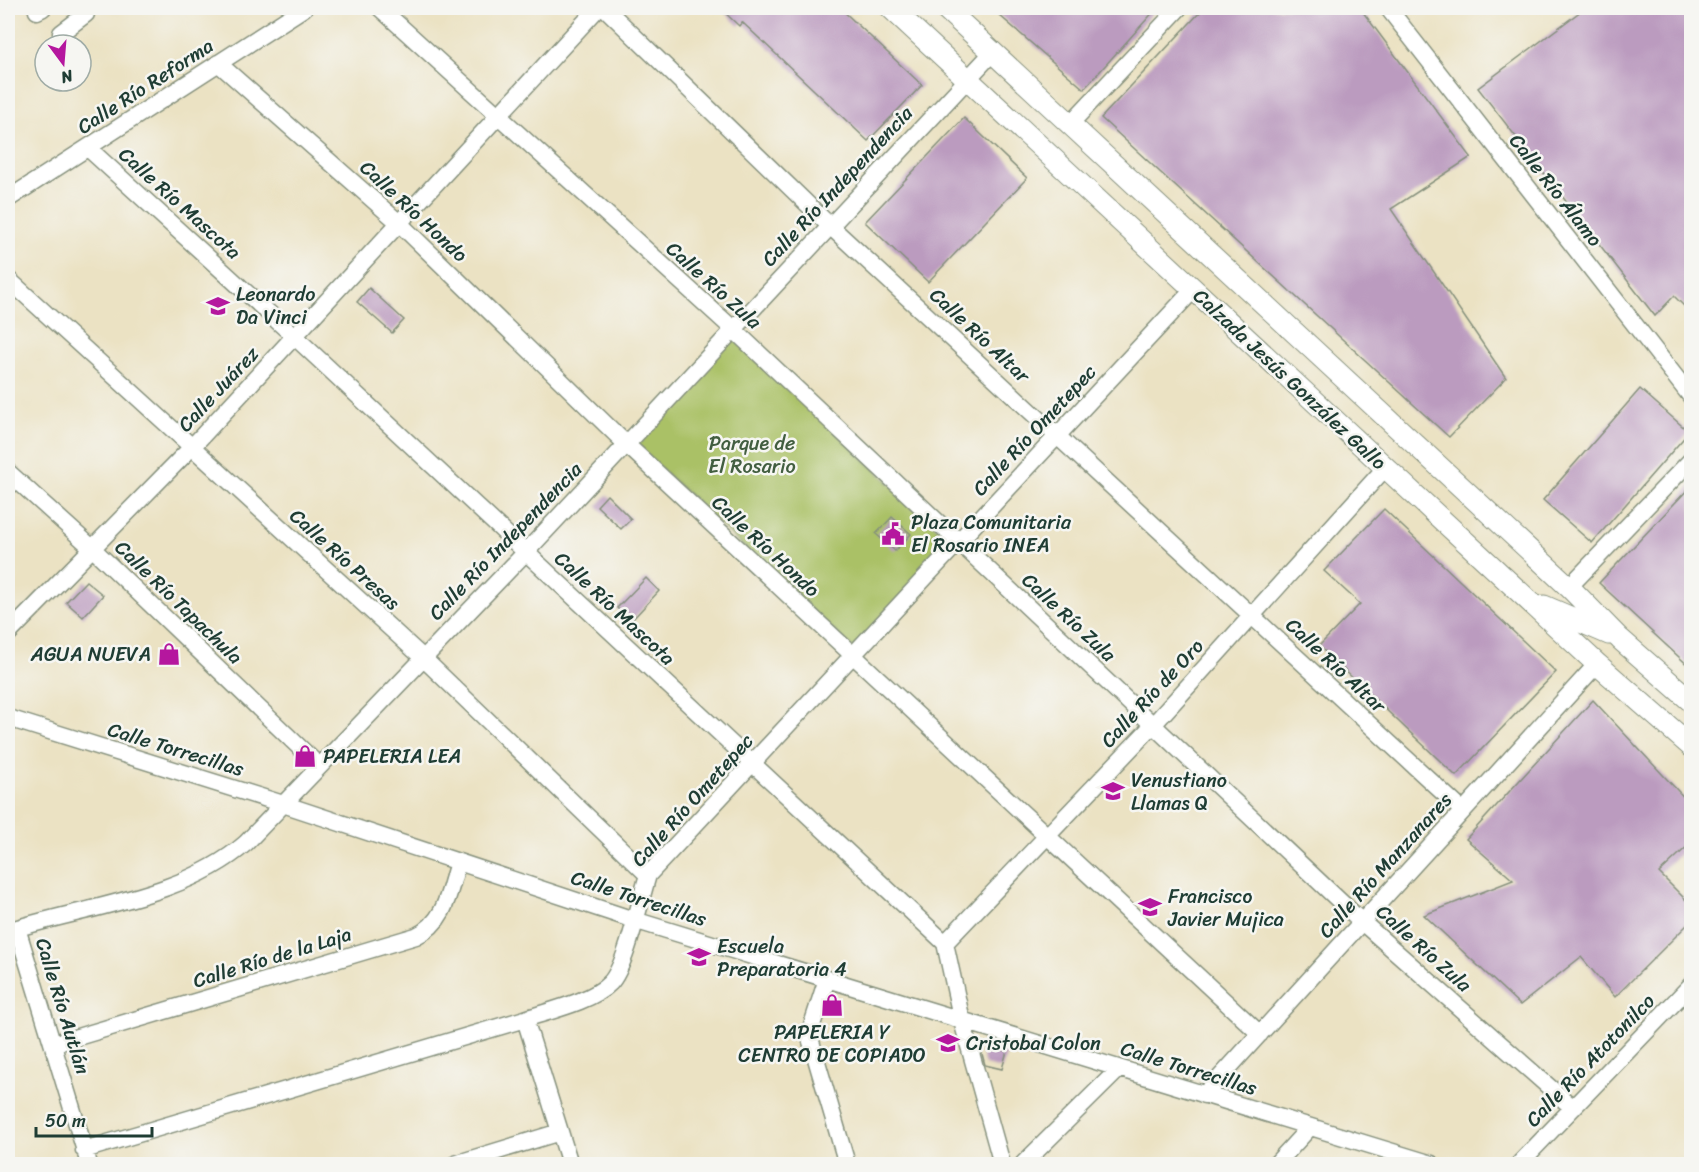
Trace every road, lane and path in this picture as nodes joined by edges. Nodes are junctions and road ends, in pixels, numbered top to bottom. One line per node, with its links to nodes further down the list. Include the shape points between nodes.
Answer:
1 (304, 8): 12 (street, Calle Río Reforma)
2 (380, 8): 14 (street, Calle Río Zula)
3 (598, 8): 14 (street, Calle Juárez)
4 (605, 8): 19 (street, Calle Río Altar)
5 (891, 8): 13 (main road, Calzada Jesús González Gallo)
6 (945, 8): 11 (main road, Calzada Jesús González Gallo)
7 (1179, 8): 15 (street)
8 (1388, 8): 24 (street, Calle Río Álamo)
9 (84, 11): 10 (street)
10 (61, 33)
11 (993, 52): 13 (street, Calle Río Independencia); 15 (main road, Calzada Jesús González Gallo)
12 (218, 63): 16 (street, Calle Río Reforma); 18 (street, Calle Río Hondo)
13 (967, 77): 19 (street, Calle Río Independencia); 21 (main road, Calzada Jesús González Gallo)
14 (497, 116): 18 (street, Calle Juárez); 22 (street, Calle Río Zula)
15 (1071, 123): 34 (main road, Calzada Jesús González Gallo)
16 (88, 148): 17 (street, Calle Río Reforma); 23 (street, Calle Río Mascota)
17 (8, 199)
18 (398, 222): 23 (street, Calle Juárez); 26 (street, Calle Río Hondo)
19 (829, 225): 22 (street, Calle Río Independencia); 25 (street, Calle Río Altar)
20 (8, 279): 27 (street, Calle Río Presas)
21 (1194, 290): 25 (street, Calle Río Ometepec); 29 (main road, Calzada Jesús González Gallo)
22 (733, 329): 26 (street, Calle Río Independencia); 31 (street, Calle Río Zula)
23 (295, 337): 27 (street, Calle Juárez); 33 (street, Calle Río Mascota)
24 (1692, 398)
25 (1058, 436): 31 (street, Calle Río Ometepec); 36 (street, Calle Río Altar)
26 (626, 444): 33 (street, Calle Río Independencia); 39 (street, Calle Río Hondo)
27 (191, 448): 32 (street, Calle Juárez); 40 (street, Calle Río Presas)
28 (1692, 459): 34 (street)
29 (1386, 467): 35 (main road, Calzada Jesús González Gallo); 36 (street, Calle Río de Oro)
30 (8, 472): 32 (street, Calle Río Tapachula)
31 (959, 542): 39 (street, Calle Río Ometepec); 44 (street, Calle Río Zula)
32 (91, 547): 37 (street, Calle Juárez); 47 (street, Calle Río Tapachula)
33 (525, 553): 40 (street, Calle Río Independencia); 46 (street, Calle Río Mascota)
34 (1569, 588): 38 (main road, Calzada Jesús González Gallo)
35 (1532, 602): 38 (main road); 41 (main road, Calzada Jesús González Gallo)
36 (1252, 615): 44 (street, Calle Río de Oro); 49 (street, Calle Río Altar)
37 (8, 634)
38 (1620, 639): 42 (main road, Calzada Jesús González Gallo)
39 (853, 655): 46 (street, Calle Río Ometepec); 50 (street, Calle Río Hondo)
40 (422, 657): 47 (street, Calle Río Independencia); 52 (street, Calle Río Presas)
41 (1597, 664): 45 (main road, Calzada Jesús González Gallo); 49 (street, Calle Río Manzanares)
42 (1692, 702)
43 (8, 718): 48 (street, Calle Torrecillas)
44 (1153, 725): 50 (street, Calle Río de Oro); 54 (street, Calle Río Zula)
45 (1692, 747)
46 (752, 764): 52 (street, Calle Río Ometepec); 56 (street, Calle Río Mascota)
47 (319, 766): 48 (street, Calle Río Independencia)
48 (283, 804): 51 (street, Calle Torrecillas); 55 (street, Calle Río Independencia, via 232,855 200,875)
49 (1463, 811): 54 (street, Calle Río Manzanares)
50 (1047, 836): 56 (street, Calle Río de Oro); 61 (street, Calle Río Hondo)
51 (458, 862): 53 (street, Calle Torrecillas); 62 (street, Calle Río de la Laja, via 442,915 426,932)
52 (648, 875): 53 (street, Calle Río Ometepec)
53 (634, 920): 57 (street, Calle Torrecillas); 59 (street, Calle Río Ometepec, via 618,970 609,984 580,1000)
54 (1362, 922): 61 (street, Calle Río Manzanares); 65 (street, Calle Río Zula)
55 (12, 930): 62 (street, Calle Río Autlán)
56 (945, 944): 60 (street)
57 (827, 979): 60 (street, Calle Torrecillas); 71 (street, via 810,1038)
58 (1692, 984): 65 (street, Calle Río Atotonilco)
59 (525, 1019): 67 (street); 68 (street, Calle Río Ometepec)
60 (962, 1021): 63 (street, Calle Torrecillas); 72 (street)
61 (1260, 1034): 64 (street, Calle Río Manzanares)
62 (54, 1044): 68 (street, Calle Río Autlán)
63 (1119, 1069): 64 (street, Calle Torrecillas); 73 (street)
64 (1204, 1095): 66 (street, Calle Torrecillas)
65 (1573, 1108): 76 (street, Calle Río Atotonilco)
66 (1310, 1127): 74 (street); 75 (street, Calle Torrecillas)
67 (560, 1132): 69 (street); 70 (street)
68 (87, 1157)
69 (455, 1164)
70 (570, 1164)
71 (847, 1164)
72 (1002, 1164)
73 (1023, 1164)
74 (1276, 1164)
75 (1432, 1164)
76 (1519, 1164)

